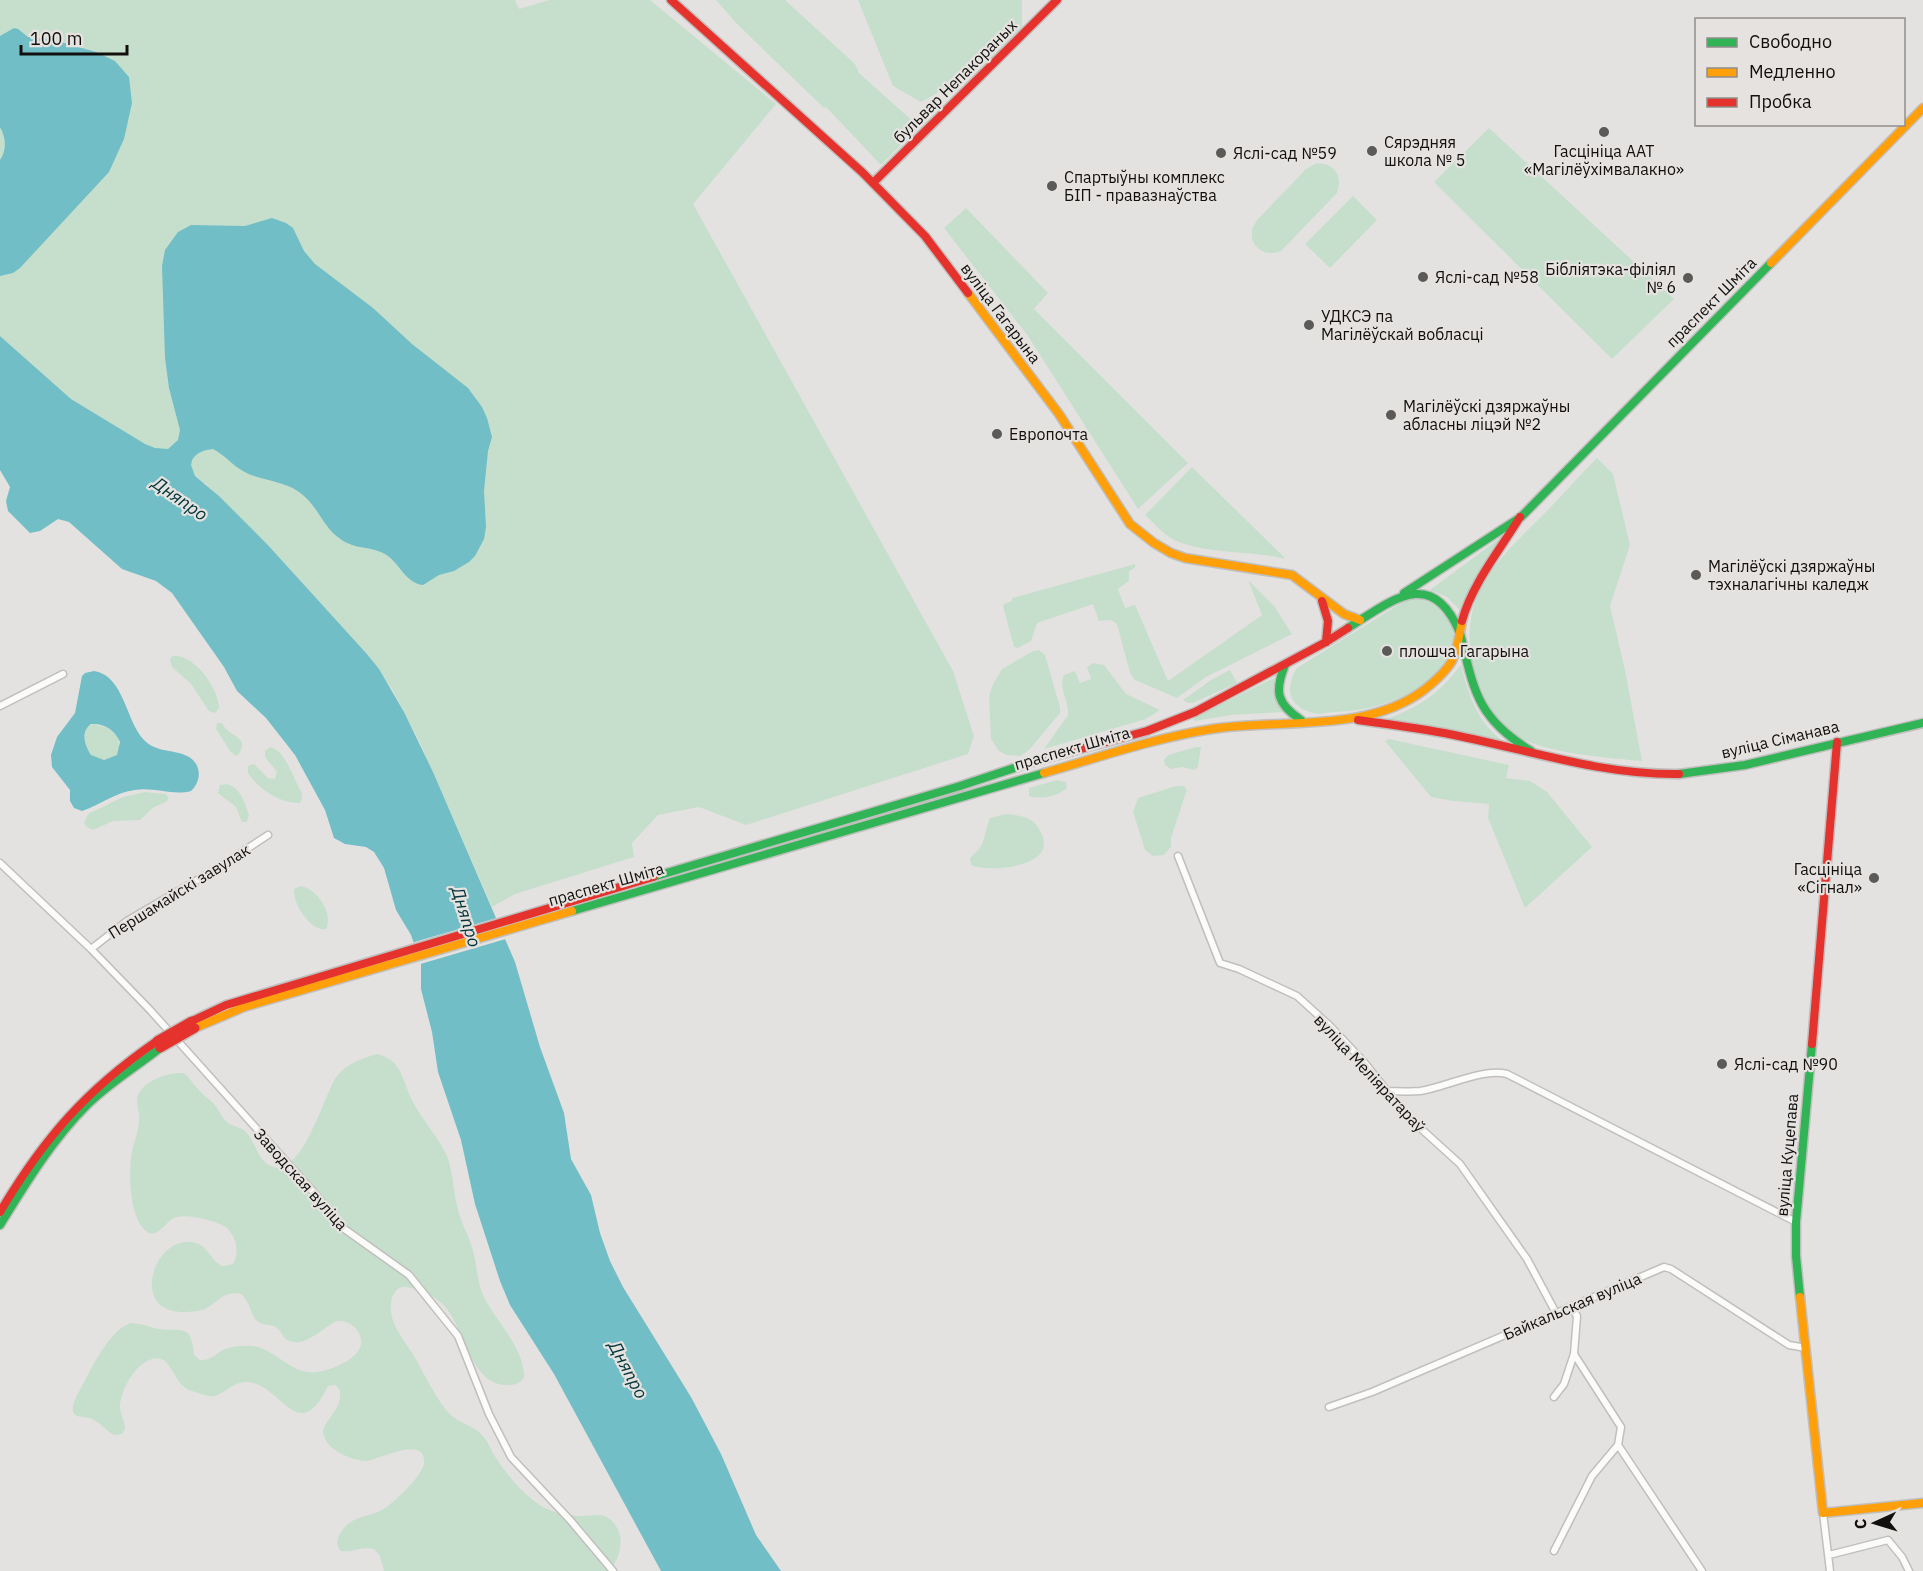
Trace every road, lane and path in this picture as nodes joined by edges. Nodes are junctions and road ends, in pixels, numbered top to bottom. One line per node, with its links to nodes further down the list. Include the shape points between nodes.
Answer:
1 (671, 0): 4 (main road, вуліца Гагарына)
2 (1057, 0): 4 (main road, бульвар Непакораных)
3 (1923, 108): 5 (main road, праспект Шміта)
4 (873, 183): 6 (main road, вуліца Гагарына, via 925,236 993,326 1059,414 1130,524 1171,553 1292,575)
5 (1520, 517): 7 (main road, праспект Шміта); 9 (main road, праспект Шміта, via 1474,592)
6 (1319, 595): 8 (main road, вуліца Гагарына, via 1344,614); 10 (main road, via 1329,613)
7 (1397, 597): 8 (main road, праспект Шміта); 9 (main road, вуліца Сіманава, via 1412,593 1435,598 1455,617)
8 (1360, 620): 10 (main road, праспект Шміта)
9 (1460, 633): 14 (main road, праспект Шміта, via 1457,649 1439,680 1401,704); 18 (main road, вуліца Сіманава, via 1476,692 1493,723)
10 (1326, 642): 11 (main road, праспект Шміта)
11 (1285, 665): 15 (main road, via 1280,677 1281,704); 22 (main road, праспект Шміта, via 1195,712 1147,731 1033,762)
12 (63, 674): 13 (street)
13 (0, 706)
14 (1355, 719): 15 (main road, праспект Шміта); 18 (main road, вуліца Сіманава, via 1445,733)
15 (1302, 721): 22 (main road, праспект Шміта, via 1207,728 1163,738)
16 (1923, 723): 17 (main road, вуліца Сіманава)
17 (1837, 742): 18 (main road, вуліца Сіманава, via 1744,765 1678,774 1619,771); 27 (main road, вуліца Куцепава)
18 (1536, 754)
19 (268, 836): 23 (street, Першамайскі завулак, via 127,921)
20 (1178, 856): 25 (street, вуліца Меліяратараў, via 1220,963 1297,996)
21 (0, 863): 23 (street, Заводская вуліца)
22 (652, 882): 24 (main road, праспект Шміта, bridge, via 226,1005)
23 (91, 949): 40 (street, Заводская вуліца, via 191,1054 342,1228 409,1275 458,1336 511,1457)
24 (159, 1045): 26 (main road, праспект Шміта, via 109,1075 67,1114); 28 (main road, праспект Шміта, via 87,1105 60,1135)
25 (1388, 1091): 27 (street, via 1419,1091 1486,1074 1507,1074); 30 (street, вуліца Меліяратараў, via 1407,1116 1460,1164 1527,1258)
26 (0, 1212)
27 (1796, 1222): 31 (main road, вуліца Куцепава)
28 (0, 1225)
29 (1571, 1307): 30 (street, Байкальская вуліца); 31 (street, Байкальская вуліца, via 1664,1267 1788,1344); 32 (street, via 1577,1316)
30 (1556, 1313): 34 (street, Байкальская вуліца)
31 (1806, 1348): 37 (main road, вуліца Куцепава)
32 (1574, 1354): 33 (street, via 1564,1384); 35 (street, via 1621,1427)
33 (1554, 1397)
34 (1329, 1407)
35 (1617, 1445): 38 (street, via 1592,1476); 41 (street)
36 (1923, 1503): 37 (main road)
37 (1823, 1513): 39 (street, вуліца Куцепава)
38 (1554, 1551)
39 (1828, 1556): 42 (street, вуліца Куцепава); 43 (street, via 1888,1540)
40 (613, 1571)
41 (1702, 1571)
42 (1830, 1571)
43 (1909, 1571)

